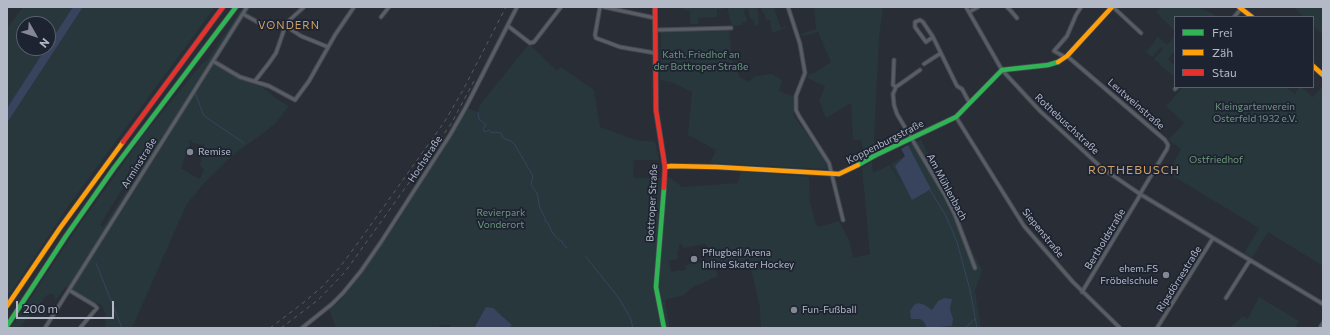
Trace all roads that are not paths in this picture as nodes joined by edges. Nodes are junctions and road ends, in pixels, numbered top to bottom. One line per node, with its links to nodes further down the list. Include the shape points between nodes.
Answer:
1 (223, 7): 58 (main road, via 107,162)
2 (236, 7): 60 (main road, via 114,168)
3 (247, 7): 20 (street, Arminstraße)
4 (304, 7): 25 (street)
5 (354, 7): 31 (street)
6 (389, 7): 22 (street)
7 (517, 7): 26 (street, Hochstraße)
8 (561, 7): 26 (street, via 534,42 530,42)
9 (600, 7): 32 (street, via 596,38 617,47)
10 (604, 7): 23 (street)
11 (655, 7): 23 (main road, Bottroper Straße)
12 (788, 7): 48 (street, via 800,44 805,73 796,96 796,110 828,160)
13 (966, 7): 19 (street, Rothebuschstraße)
14 (978, 7): 19 (street)
15 (1007, 7): 24 (street)
16 (1081, 7): 34 (street, via 1067,36 1054,51)
17 (1113, 7): 29 (street); 34 (main road)
18 (1240, 8): 21 (main road)
19 (969, 12): 40 (street, Rothebuschstraße)
20 (243, 14): 25 (street, via 263,24); 36 (street, Arminstraße)
21 (1251, 16)
22 (381, 17)
23 (655, 18): 28 (main road, Bottroper Straße)
24 (1016, 18)
25 (284, 25): 31 (street, via 301,36); 42 (street, via 277,50)
26 (508, 26): 63 (street, Hochstraße, via 446,141 369,260 350,286)
27 (731, 28): 28 (street)
28 (655, 30): 32 (main road, Bottroper Straße)
29 (1141, 33)
30 (933, 38): 30 (street, via 922,21 915,22 915,28 926,42); 33 (street)
31 (328, 47): 42 (street, via 295,100)
32 (655, 53): 47 (main road, Bottroper Straße, via 656,110)
33 (941, 53): 37 (street); 44 (street, via 957,86 962,89)
34 (1066, 57): 40 (main road, via 1048,65); 49 (street, Leutweinstraße, via 1168,143 1167,149)
35 (894, 60): 43 (street, Am Mühlenbach, via 893,85)
36 (213, 61): 42 (street, via 240,77); 54 (street, Arminstraße)
37 (924, 64)
38 (1314, 67): 41 (main road)
39 (920, 70): 43 (street)
40 (1002, 70): 44 (main road, Koppenburgstraße); 49 (street, Rothebuschstraße, via 1040,111 1098,165)
41 (1323, 75)
42 (255, 81)
43 (896, 87): 46 (street, Am Mühlenbach, via 893,94 895,108)
44 (969, 102): 45 (main road, Koppenburgstraße)
45 (956, 116): 46 (main road, Koppenburgstraße); 55 (street, Siepenstraße, via 1024,226)
46 (911, 138): 48 (main road, Koppenburgstraße, via 845,172); 53 (street, Am Mühlenbach, via 955,215)
47 (665, 167): 48 (main road, Koppenburgstraße); 64 (main road, Bottroper Straße, via 656,281)
48 (832, 173): 50 (street)
49 (1140, 194): 51 (street, Rothebuschstraße); 55 (street, Bertholdstraße)
50 (843, 220)
51 (1213, 238): 52 (street, Rothebuschstraße); 66 (street, Ripsdörnestraße)
52 (1250, 260): 56 (street); 57 (street, Rothebuschstraße)
53 (975, 268)
54 (69, 290): 61 (street, Arminstraße); 62 (street, via 97,308)
55 (1082, 292): 65 (street, Siepenstraße)
56 (1226, 298)
57 (1323, 304)
58 (7, 306)
59 (1323, 323): 67 (street)
60 (7, 326)
61 (45, 328)
62 (80, 328)
63 (302, 328)
64 (664, 328)
65 (1120, 328)
66 (1157, 328)
67 (1320, 328)

